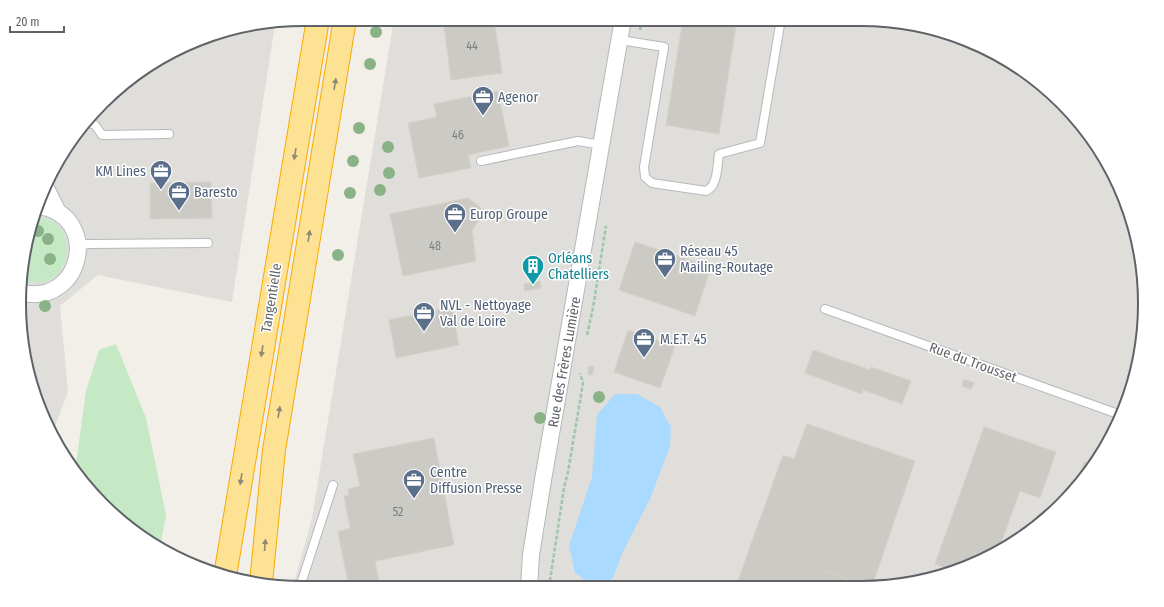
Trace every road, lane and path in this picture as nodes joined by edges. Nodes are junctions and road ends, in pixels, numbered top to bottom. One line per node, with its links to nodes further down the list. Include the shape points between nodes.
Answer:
1 (317, 26): 22 (highway, Tangentielle, one-way to 22)
2 (344, 26): 23 (highway, Tangentielle, one-way to 2, via 274,450)
3 (622, 26): 5 (street, Rue des Frères Lumière)
4 (779, 26): 5 (lane, via 760,143 719,154 714,184 712,189 706,191 652,183 645,177 644,167 664,47)
5 (620, 40): 8 (street, Rue des Frères Lumière)
6 (92, 124): 7 (lane, via 102,135)
7 (170, 134)
8 (602, 145): 9 (lane, via 578,142); 25 (street, Rue des Frères Lumière, via 543,480)
9 (481, 161)
10 (49, 194): 12 (street)
11 (43, 207): 12 (street)
12 (58, 212): 15 (street, via 72,226)
13 (604, 238): 18 (path, Rue des Frères Lumière)
14 (208, 243): 15 (lane)
15 (78, 246): 16 (street, via 74,267 61,285 41,294)
16 (27, 292)
17 (825, 309): 20 (lane, Rue du Trousset)
18 (586, 339)
19 (578, 370): 26 (path, Rue des Frères Lumière, via 583,383 562,495)
20 (1115, 413)
21 (333, 485): 24 (lane)
22 (226, 570)
23 (261, 578)
24 (302, 581)
25 (530, 581)
26 (550, 581)

